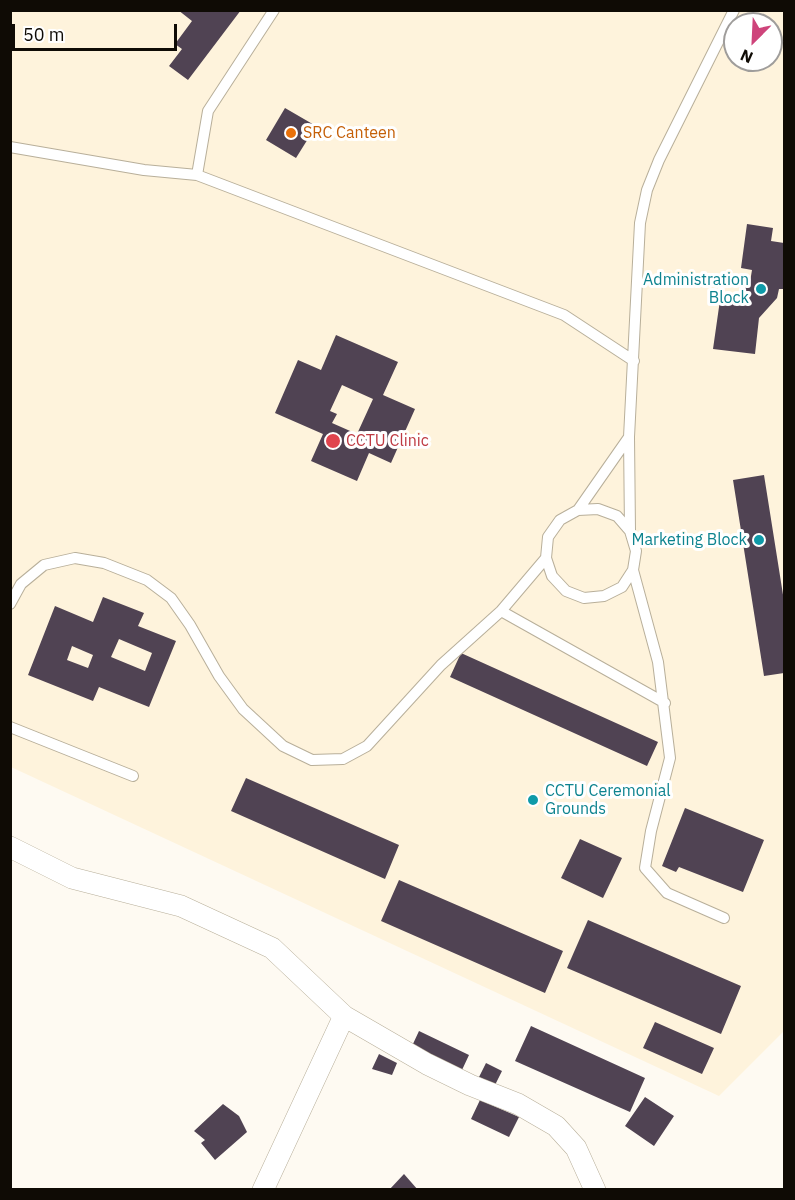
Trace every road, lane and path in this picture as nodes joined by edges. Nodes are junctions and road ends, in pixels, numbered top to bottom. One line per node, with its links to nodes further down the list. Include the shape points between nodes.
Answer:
1 (274, 10): 4 (lane, via 208,111)
2 (734, 10): 5 (lane, via 647,190 640,223)
3 (10, 147): 4 (lane)
4 (197, 175): 5 (lane, via 564,315)
5 (634, 361): 6 (lane)
6 (629, 437): 7 (lane); 8 (lane)
7 (578, 510): 8 (lane, via 598,509 617,516); 9 (lane, via 560,520 548,537)
8 (630, 531): 10 (lane, via 636,551)
9 (546, 558): 10 (lane, via 559,584 584,598 604,596 622,587); 12 (lane)
10 (633, 570): 13 (lane)
11 (10, 604): 12 (lane, via 21,584 44,565 75,558 104,563 147,580 171,598 243,709 283,746 312,760 343,759 367,746 441,665)
12 (501, 611): 13 (lane)
13 (665, 703): 17 (lane, via 670,758 645,868 667,893)
14 (10, 727): 15 (lane)
15 (133, 776)
16 (10, 846): 18 (street, via 72,879 181,906 272,948)
17 (724, 918)
18 (344, 1016): 19 (street); 20 (street, via 428,1064 518,1104 556,1126 576,1148)
19 (263, 1190)
20 (595, 1190)

